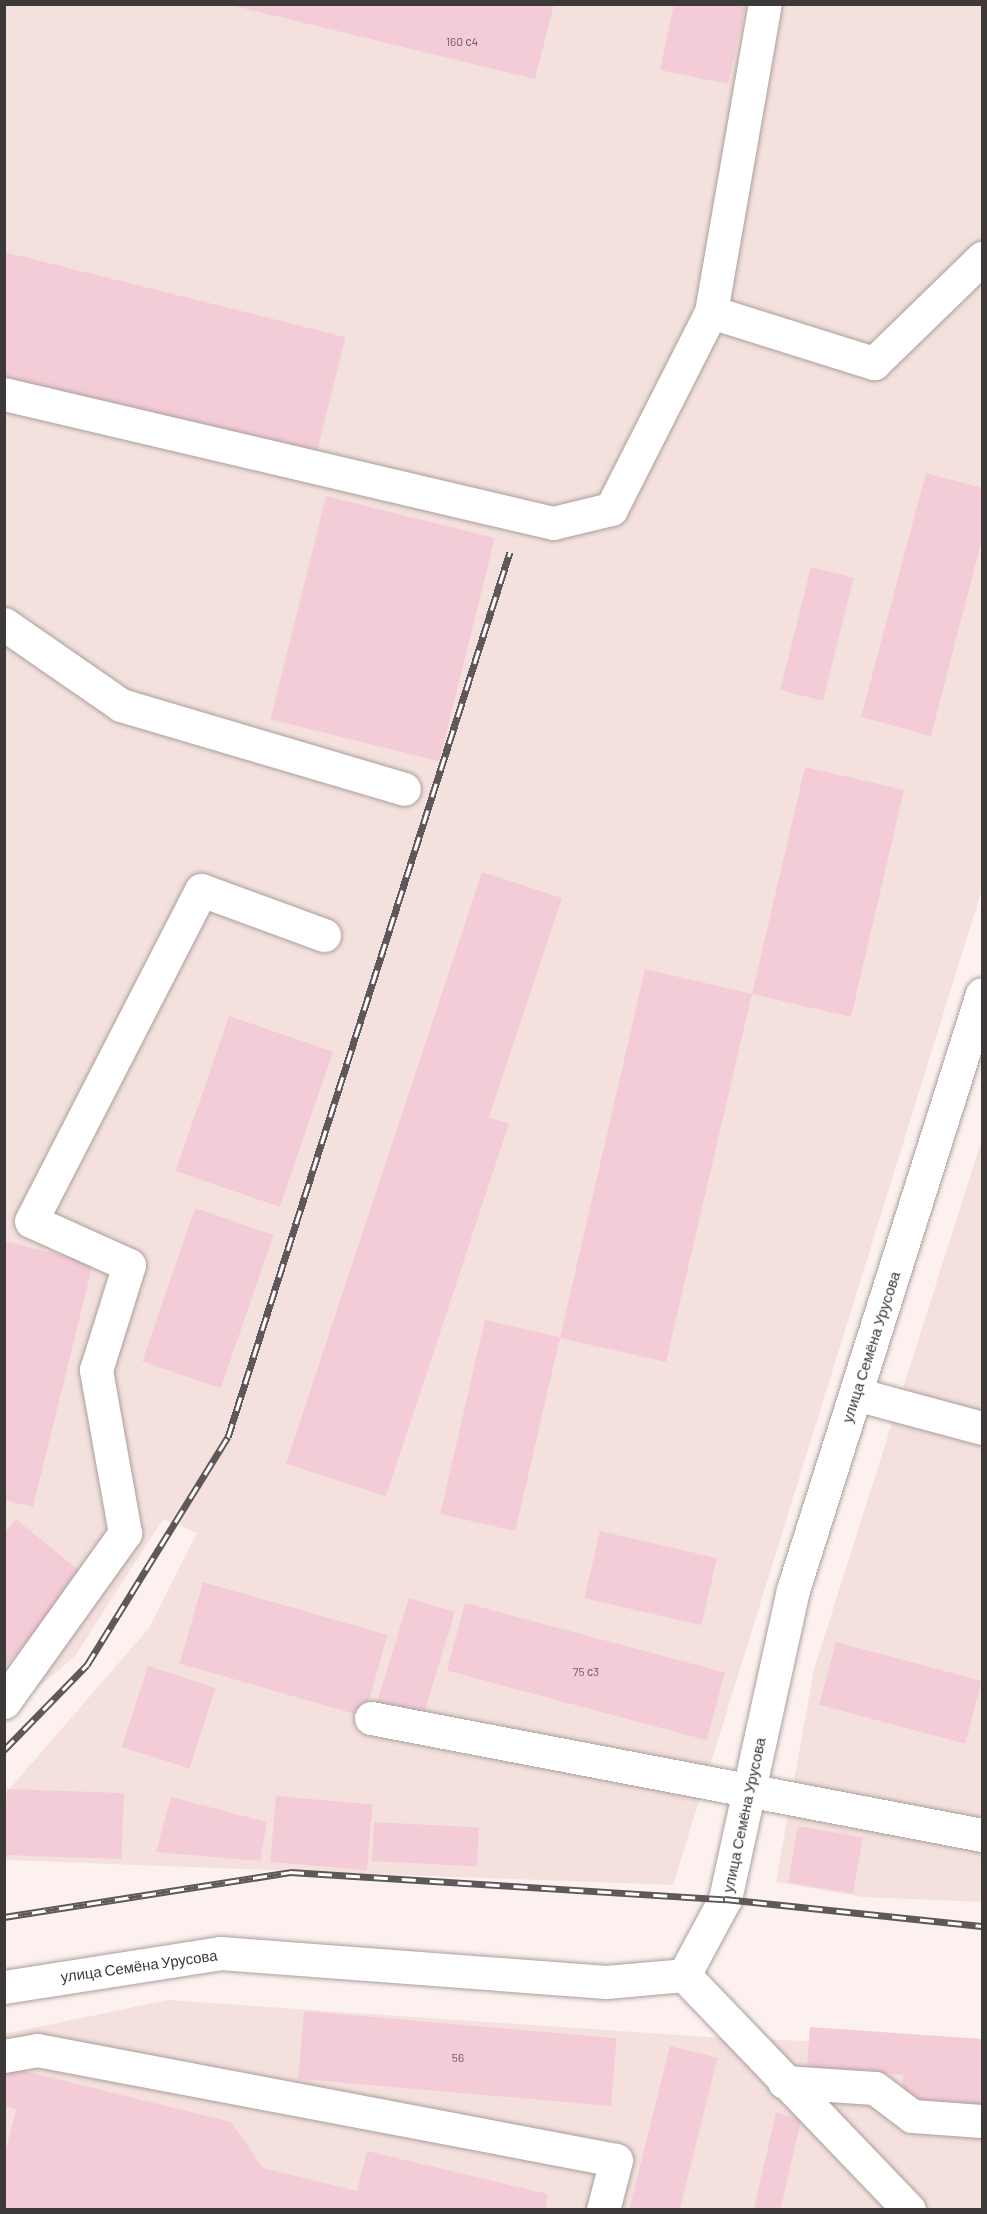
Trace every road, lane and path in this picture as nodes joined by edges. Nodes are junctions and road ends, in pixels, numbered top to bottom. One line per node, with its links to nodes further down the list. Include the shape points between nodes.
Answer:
1 (765, 4): 3 (street)
2 (982, 258): 3 (street, via 874,363)
3 (711, 312): 4 (street, via 611,509 553,524)
4 (4, 394)
5 (4, 624): 6 (street, via 121,705)
6 (404, 789)
7 (324, 935): 11 (street, via 201,890 31,1221 129,1265 96,1370 124,1533)
8 (982, 994): 9 (street, улица Семёна Урусова)
9 (856, 1394): 10 (street); 13 (street, улица Семёна Урусова, via 793,1590)
10 (982, 1424)
11 (4, 1702)
12 (371, 1718): 13 (street, via 704,1784)
13 (750, 1788): 14 (street); 15 (street, улица Семёна Урусова, via 725,1899)
14 (982, 1835)
15 (684, 1975): 16 (street, улица Семёна Урусова, via 606,1982 220,1953); 18 (street)
16 (4, 1987)
17 (4, 2056): 20 (street, via 36,2050 616,2160)
18 (784, 2082): 19 (street, via 875,2088 912,2116); 21 (street)
19 (982, 2121)
20 (603, 2210)
21 (909, 2210)

